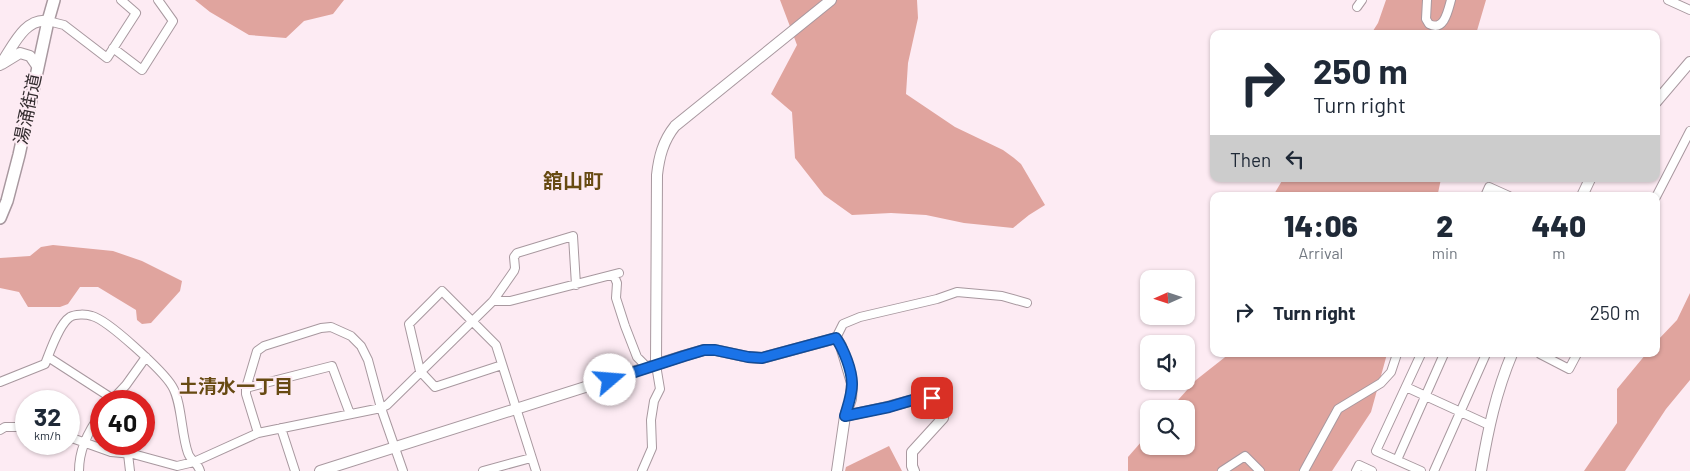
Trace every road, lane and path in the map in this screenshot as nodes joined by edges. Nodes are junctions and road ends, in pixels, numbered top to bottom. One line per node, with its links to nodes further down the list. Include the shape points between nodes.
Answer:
1 (54, 0): 9 (main road, 湯涌街道)
2 (121, 0): 10 (street, via 136,13)
3 (158, 0): 10 (street, via 174,21 142,70)
4 (831, 0): 35 (street, via 668,135 657,175)
5 (1427, 0): 6 (street, via 1426,19 1436,26 1444,20)
6 (1452, 0)
7 (1668, 0): 8 (street)
8 (1690, 10)
9 (48, 21): 10 (street, via 64,25 107,58); 12 (street, via 32,23); 13 (main road, 湯涌街道)
10 (113, 48)
11 (1690, 62): 14 (street)
12 (0, 64): 13 (street, via 20,53 30,56)
13 (37, 66): 19 (main road, 湯涌街道, via 7,201)
14 (1660, 97)
15 (1690, 131): 18 (street)
16 (1487, 192): 17 (street, via 1489,187)
17 (1500, 192)
18 (1659, 192)
19 (0, 218)
20 (576, 285): 21 (street, via 510,301); 21 (street, via 572,236 517,253 514,271); 35 (street, via 616,274 616,298 637,357)
21 (493, 301): 23 (street)
22 (1027, 302): 24 (street, via 957,292 860,317 842,324)
23 (472, 321): 34 (street, via 496,346); 36 (street); 36 (street, via 442,291 409,324)
24 (836, 338): 35 (street, via 762,358 704,350); 47 (street, via 852,383)
25 (48, 357): 33 (street, via 63,325 75,315 92,316 108,324); 37 (street, via 38,368); 40 (street)
26 (1397, 357): 76 (street, via 1391,372 1381,383 1338,409)
27 (1420, 357): 38 (street)
28 (1443, 357): 42 (street)
29 (1485, 357): 45 (street)
30 (1511, 357): 48 (street)
31 (1546, 357): 32 (street, via 1569,369)
32 (1575, 357)
33 (146, 358): 41 (street); 62 (street, via 172,386 188,454)
34 (502, 365): 36 (street, via 435,387); 44 (street)
35 (652, 366): 44 (street); 71 (street, via 660,389 651,420 652,448)
36 (420, 371): 43 (street)
37 (0, 382)
38 (1406, 387): 42 (street); 61 (street, via 1376,451)
39 (246, 388): 43 (street, via 258,351 264,346 331,327 351,336 361,346); 46 (street, via 332,366); 53 (street)
40 (97, 390)
41 (121, 390)
42 (1426, 396): 45 (street); 61 (street)
43 (381, 408): 46 (street); 57 (street)
44 (516, 410): 57 (street); 60 (street)
45 (1460, 412): 48 (street); 80 (street)
46 (350, 414): 50 (street)
47 (845, 416): 72 (street); 73 (street, via 916,399 932,398 940,404 943,418 912,452)
48 (1489, 425): 81 (street)
49 (15, 428): 51 (street)
50 (281, 428): 53 (street); 66 (street)
51 (0, 430)
52 (90, 431): 55 (street)
53 (258, 433): 62 (street)
54 (80, 442): 55 (street)
55 (84, 444): 56 (street); 63 (street)
56 (90, 446)
57 (394, 446): 67 (street); 68 (street)
58 (128, 455): 64 (street)
59 (132, 455): 62 (street, via 176,466)
60 (531, 458): 69 (street); 70 (street)
61 (1397, 460): 79 (street)
62 (194, 462): 65 (street)
63 (78, 471)
64 (130, 471)
65 (200, 471)
66 (295, 471)
67 (320, 471)
68 (403, 471)
69 (483, 471)
70 (536, 471)
71 (642, 471)
72 (837, 471)
73 (914, 471)
74 (1222, 471): 75 (street, via 1245,456)
75 (1260, 471)
76 (1304, 471)
77 (1356, 471): 78 (street, via 1359,464)
78 (1372, 471)
79 (1420, 471)
80 (1434, 471)
81 (1481, 471)

